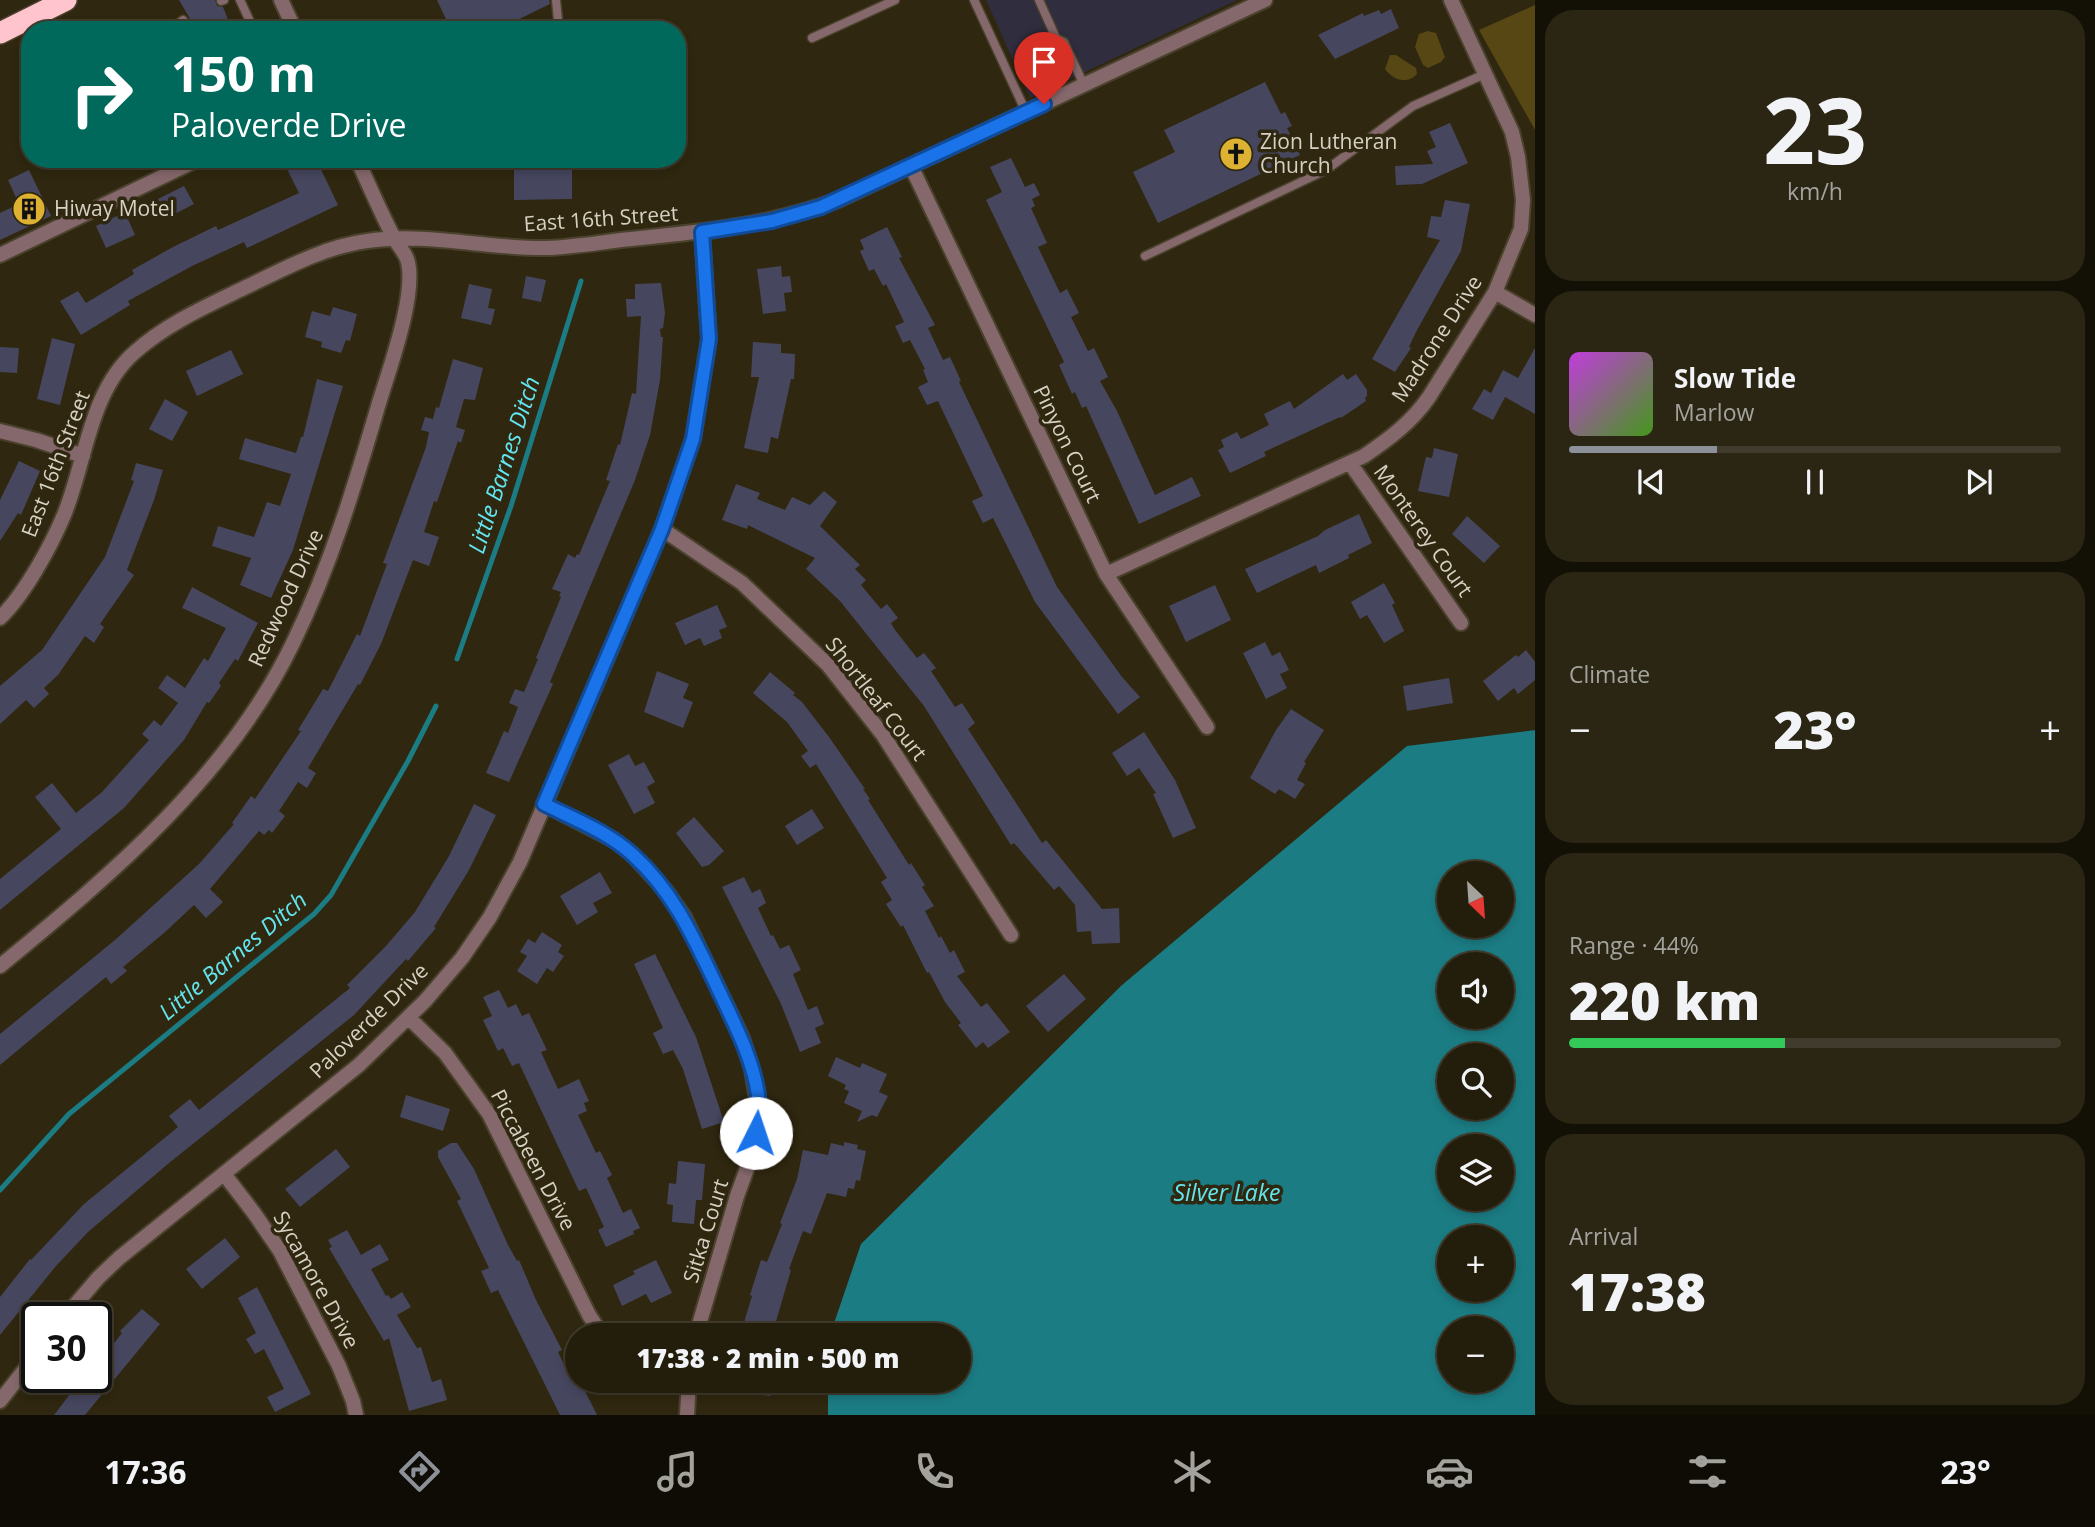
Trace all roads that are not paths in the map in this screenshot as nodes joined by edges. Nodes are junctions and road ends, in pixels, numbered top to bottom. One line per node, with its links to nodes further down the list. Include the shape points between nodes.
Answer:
1 (66, 0): 10 (highway)
2 (240, 0): 11 (lane)
3 (281, 0): 12 (street)
4 (556, 0): 13 (lane)
5 (895, 0): 16 (lane)
6 (974, 0): 19 (lane)
7 (1039, 0): 18 (lane)
8 (1265, 0): 18 (street, East 16th Street)
9 (1451, 0): 17 (street, Madrone Drive)
10 (24, 21)
11 (250, 21)
12 (291, 21)
13 (558, 21)
14 (21, 22): 15 (highway)
15 (0, 33)
16 (812, 38)
17 (1485, 74): 26 (lane, via 1413,106 1326,170); 27 (street, Madrone Drive, via 1512,132 1523,200 1521,229)
18 (1084, 85): 19 (street, East 16th Street)
19 (1026, 112): 20 (street, East 16th Street)
20 (911, 166): 23 (street, East 16th Street, via 805,213); 33 (street, Pinyon Court)
21 (180, 168): 25 (street)
22 (361, 168): 24 (street, Redwood Drive)
23 (702, 232): 24 (street, East 16th Street, via 546,248); 32 (street, Paloverde Drive, via 709,339 693,439)
24 (394, 237): 30 (street, East 16th Street, via 338,247 298,262 196,312 134,352 102,401); 39 (street, Redwood Drive, via 407,260 408,299 328,566 292,645 252,714 193,790 136,850)
25 (0, 255)
26 (1145, 257)
27 (1494, 292): 28 (street); 31 (street, Madrone Drive, via 1421,408 1396,434)
28 (1535, 315)
29 (0, 431): 30 (street)
30 (83, 456): 34 (street, East 16th Street, via 48,546)
31 (1350, 463): 33 (street, Madrone Drive); 35 (street, Monterey Court)
32 (662, 529): 37 (street, Paloverde Drive); 38 (street, Shortleaf Court, via 742,583 828,665 883,735)
33 (1106, 575): 36 (street, Pinyon Court)
34 (0, 618)
35 (1461, 623)
36 (1208, 727)
37 (544, 804): 40 (street, Paloverde Drive, via 490,917 462,958); 44 (street, Sitka Court, via 614,840 666,891 684,916 752,1069 759,1113 753,1152)
38 (1011, 935)
39 (0, 966)
40 (409, 1018): 41 (street, Paloverde Drive, via 359,1065); 43 (street, Piccabeen Drive, via 445,1053 489,1114)
41 (224, 1174): 42 (street, Paloverde Drive, via 119,1258); 48 (street, Sycamore Drive, via 280,1251 339,1366)
42 (78, 1302)
43 (594, 1323)
44 (700, 1323)
45 (21, 1374): 47 (street)
46 (688, 1393): 49 (street)
47 (0, 1401)
48 (356, 1415)
49 (687, 1415)

